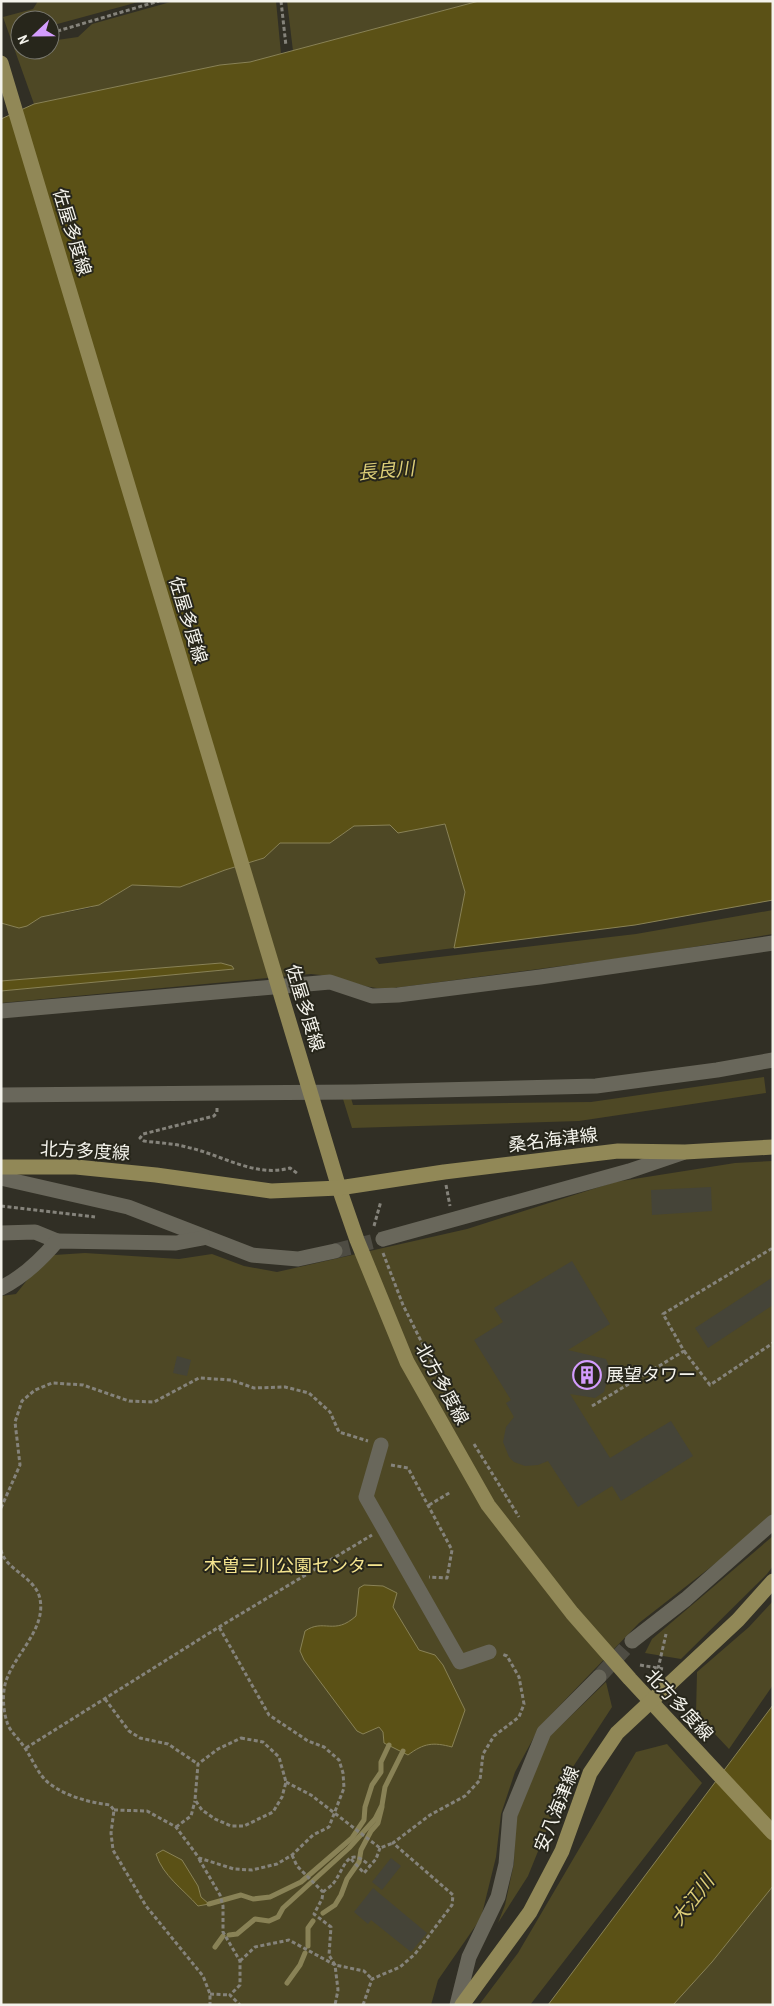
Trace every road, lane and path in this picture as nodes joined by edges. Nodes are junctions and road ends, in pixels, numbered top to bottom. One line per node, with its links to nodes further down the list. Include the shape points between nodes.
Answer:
1 (159, 1): 3 (path)
2 (281, 1): 4 (path)
3 (60, 30)
4 (286, 46)
5 (1, 63): 17 (main road, 佐屋多度線)
6 (773, 943): 7 (street, via 540,978 398,994 372,996 330,982)
7 (1, 1011)
8 (773, 1060): 9 (street, via 596,1086)
9 (216, 1092): 10 (street); 15 (path, via 217,1112 214,1116 143,1134 140,1138 187,1147 257,1169 280,1171 290,1168)
10 (1, 1095)
11 (773, 1147): 12 (main road, 桑名海津線)
12 (684, 1152): 14 (main road, 桑名海津線, via 618,1151); 21 (street)
13 (1, 1167): 17 (main road, 北方多度線, via 76,1167 271,1192)
14 (444, 1172): 17 (main road, 桑名海津線); 21 (path)
15 (299, 1175)
16 (1, 1178): 24 (street, via 128,1207)
17 (339, 1188): 55 (main road, 北方多度線, via 407,1362 488,1505 572,1613)
18 (381, 1201): 23 (path)
19 (1, 1206): 20 (path)
20 (104, 1218)
21 (453, 1221): 23 (street)
22 (1, 1233): 25 (street, via 35,1232)
23 (379, 1237): 32 (path, via 403,1305)
24 (203, 1238): 25 (street, via 176,1243); 26 (street, via 252,1255 298,1259)
25 (57, 1241): 28 (street, via 14,1282)
26 (335, 1251)
27 (773, 1252): 30 (path, via 771,1250 664,1314)
28 (1, 1288)
29 (773, 1343): 30 (path, via 710,1385)
30 (684, 1351): 31 (path)
31 (592, 1406)
32 (460, 1421)
33 (470, 1438): 39 (path)
34 (382, 1445): 35 (street); 38 (path, via 339,1432 330,1412 309,1393 285,1387 254,1388 231,1380 199,1378 154,1402 129,1401 83,1385 52,1383 35,1390 22,1401 15,1422 20,1465)
35 (376, 1462): 37 (path, via 408,1468); 41 (street, via 366,1497)
36 (451, 1492): 37 (path)
37 (429, 1505): 44 (path, via 452,1550 447,1578)
38 (1, 1508)
39 (522, 1522)
40 (773, 1522): 48 (street, via 686,1599)
41 (383, 1528): 44 (street); 46 (path)
42 (1, 1550): 43 (path)
43 (2, 1558): 56 (path, via 26,1578 40,1597 41,1614 6,1681 3,1698 7,1724)
44 (411, 1576): 49 (street, via 460,1662)
45 (773, 1582): 55 (main road, 安八海津線, via 738,1620)
46 (219, 1627): 54 (path); 61 (path, via 269,1715 301,1737 324,1746 339,1760 344,1788)
47 (666, 1633): 51 (path)
48 (632, 1641)
49 (489, 1652): 64 (path, via 507,1656 519,1677 524,1704 519,1717 494,1736 483,1754 480,1780 465,1796 430,1815)
50 (637, 1662): 51 (path, via 642,1667)
51 (658, 1669): 52 (path)
52 (671, 1670)
53 (598, 1677): 80 (street, via 544,1732 510,1815 506,1864 498,1897 469,1957)
54 (105, 1699): 56 (path); 57 (path, via 129,1732 168,1744)
55 (649, 1701): 63 (main road, 北方多度線); 81 (main road, 安八海津線, via 617,1733 590,1773 562,1851 530,1912)
56 (26, 1748): 60 (path, via 48,1783 88,1802 110,1804)
57 (198, 1764): 58 (path, via 230,1742 241,1738 258,1741 272,1748 279,1757); 59 (path)
58 (286, 1782): 59 (path, via 273,1812 244,1826 232,1826 215,1819); 61 (path, via 311,1795)
59 (195, 1800): 62 (path, via 191,1816)
60 (114, 1810): 62 (path, via 147,1811); 74 (path, via 113,1850 146,1906 203,1976)
61 (335, 1816): 65 (path); 66 (path, via 329,1828 313,1835)
62 (176, 1827): 67 (path)
63 (773, 1833)
64 (393, 1843): 65 (path); 73 (path, via 453,1895 452,1905 415,1954 400,1966)
65 (380, 1848): 69 (path)
66 (292, 1855): 67 (path, via 277,1864 252,1870 234,1869); 70 (path, via 304,1874)
67 (199, 1858): 71 (path, via 220,1895 223,1932)
68 (351, 1860): 69 (path, via 354,1856 361,1858); 69 (path, via 364,1873); 70 (path, via 344,1862 332,1885)
69 (370, 1866)
70 (322, 1892): 72 (path, via 314,1914 331,1927 329,1955)
71 (240, 1961): 72 (path, via 255,1947 289,1940); 75 (path, via 240,1985)
72 (335, 1965): 73 (path, via 364,1970); 78 (path, via 338,1990)
73 (372, 1979): 79 (path)
74 (210, 1994): 75 (path); 76 (path)
75 (230, 1995): 77 (path)
76 (210, 2005)
77 (240, 2005)
78 (335, 2005)
79 (363, 2005)
80 (457, 2005)
81 (462, 2005)

